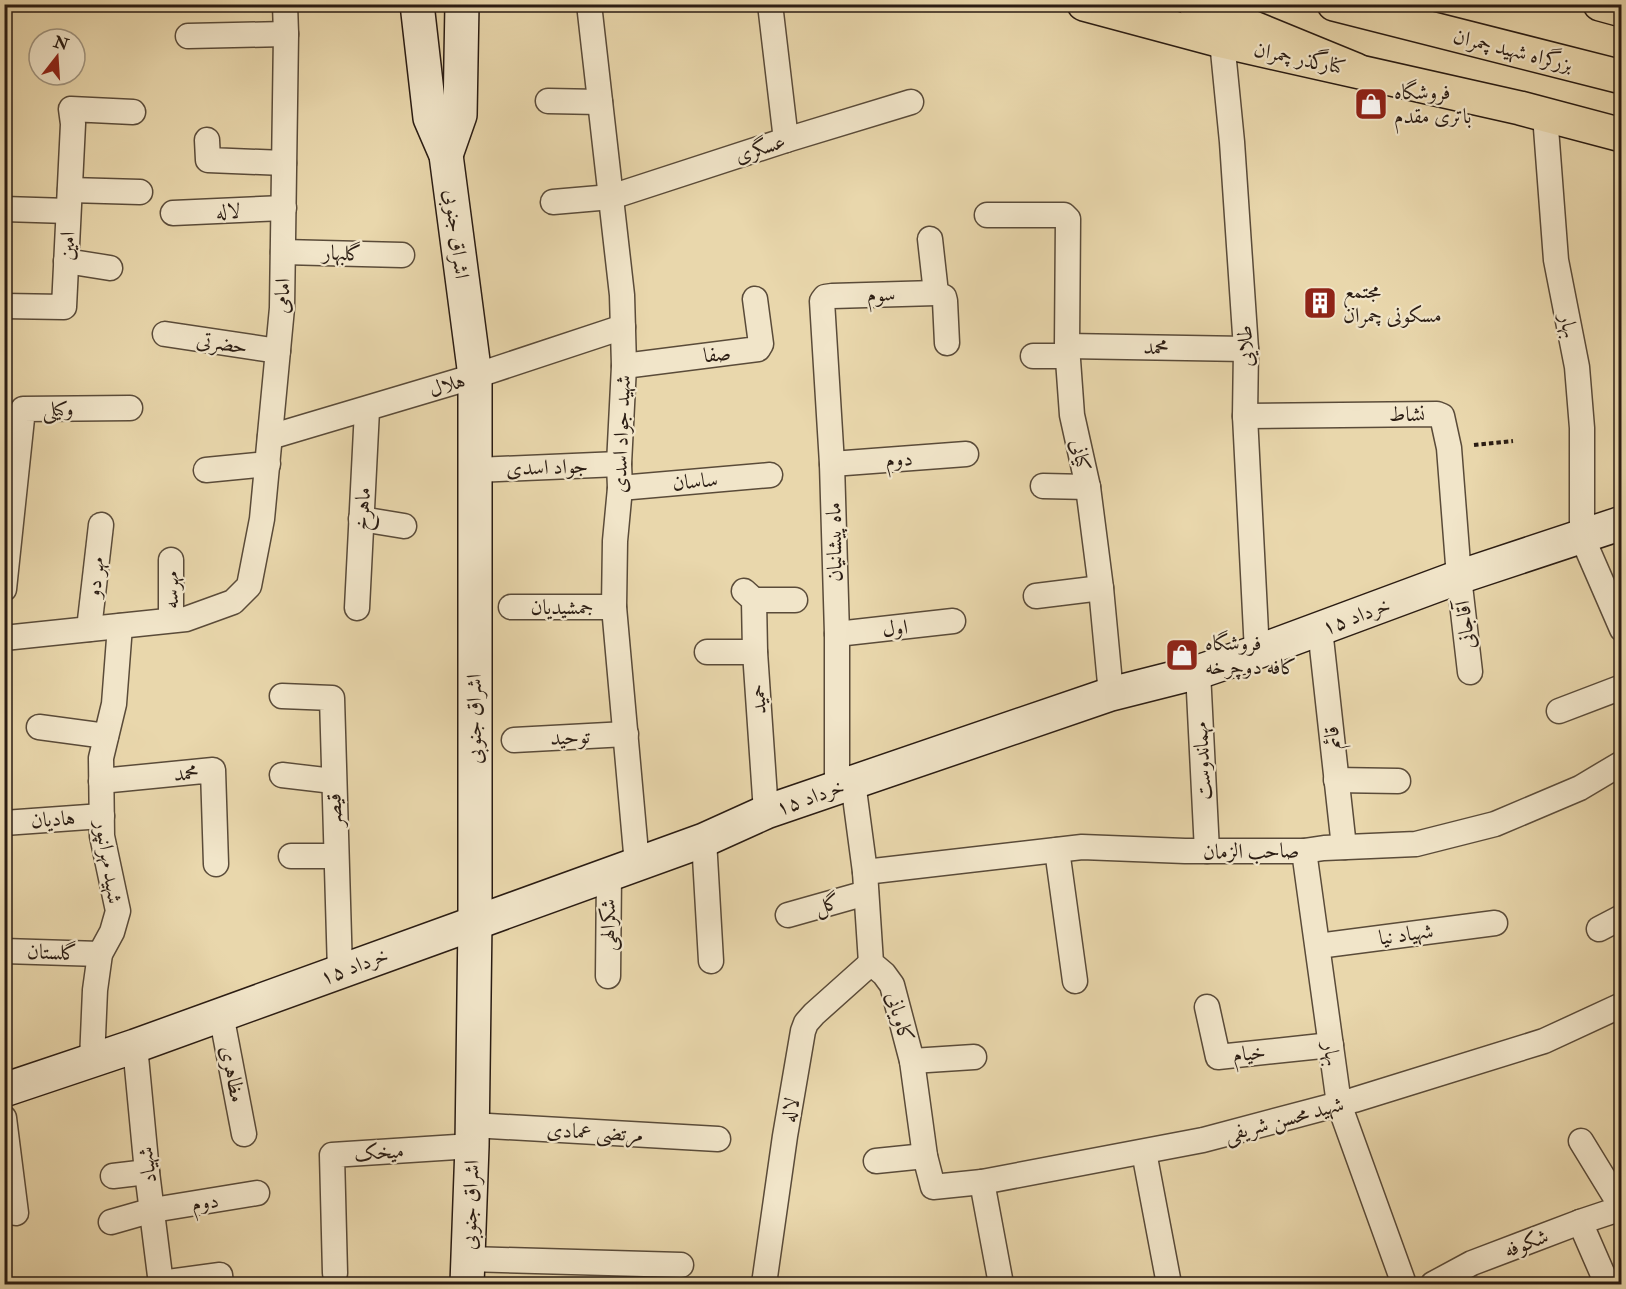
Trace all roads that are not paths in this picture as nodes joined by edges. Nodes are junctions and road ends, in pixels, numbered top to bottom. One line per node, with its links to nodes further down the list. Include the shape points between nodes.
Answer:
1 (285, 4): 11 (street, امامی)
2 (417, 4): 24 (street, اشراق جنوبی, via 430,118)
3 (462, 4): 24 (street, اشراق جنوبی, via 460,115)
4 (589, 4): 17 (street, شهید جواد اسدی)
5 (770, 4): 23 (street)
6 (1084, 4): 13 (main road, کنارگذر چمران)
7 (1195, 4): 14 (main road)
8 (1334, 4): 15 (main road, بزرگراه شهید چمران)
9 (1600, 4): 10 (main road)
10 (1622, 10)
11 (286, 34): 12 (street); 25 (street, امامی)
12 (188, 36)
13 (1222, 40): 14 (main road, کنارگذر چمران); 46 (street, طلایی)
14 (1356, 70): 20 (main road, کنارگذر چمران)
15 (1622, 77)
16 (548, 100): 17 (street)
17 (600, 102): 27 (street, شهید جواد اسدی)
18 (910, 102): 23 (street, عسگری)
19 (133, 112): 28 (street, امین, via 71,109)
20 (1545, 115): 21 (main road, کنارگذر چمران); 70 (street, بهار, via 1556,260 1578,377)
21 (1622, 135)
22 (207, 140): 25 (street, via 208,160)
23 (786, 140): 27 (street, عسگری)
24 (446, 155): 51 (street, اشراق جنوبی)
25 (284, 163): 30 (street, امامی)
26 (140, 192): 28 (street)
27 (611, 197): 29 (street, عسگری); 43 (street, شهید جواد اسدی)
28 (69, 201): 31 (street); 37 (street, امین)
29 (552, 202)
30 (284, 208): 32 (street, لاله); 35 (street, امامی)
31 (4, 210)
32 (173, 213)
33 (987, 215): 48 (street, کیانی, via 1064,215 1068,219)
34 (930, 238): 39 (street)
35 (283, 252): 36 (street, گلبهار); 47 (street, امامی)
36 (402, 255)
37 (66, 261): 38 (street); 42 (street, امین, via 64,308)
38 (110, 268)
39 (936, 293): 40 (street, سوم); 45 (street, via 945,301)
40 (825, 297): 59 (street, ماه پیشانیان, via 822,301)
41 (755, 299): 50 (street, صفا, via 761,344 758,349)
42 (4, 306)
43 (623, 327): 50 (street, شهید جواد اسدی); 51 (street, هلال)
44 (165, 334): 47 (street, حضرتی)
45 (947, 343)
46 (1246, 349): 48 (street, محمد); 54 (street, طلایی)
47 (278, 351): 55 (street, امامی)
48 (1067, 351): 49 (street, محمد); 64 (street, کیانی, via 1072,415)
49 (1033, 356)
50 (624, 366): 58 (street, شهید جواد اسدی)
51 (475, 376): 53 (street, هلال); 61 (street, اشراق جنوبی)
52 (130, 408): 71 (street, وکیلی, via 24,409)
53 (367, 410): 55 (street, هلال); 66 (street, ماهرخ)
54 (1245, 416): 73 (street, نشاط, via 1442,416 1449,448); 91 (street, طلایی)
55 (270, 437): 57 (street, امامی)
56 (966, 454): 59 (street, دوم)
57 (268, 464): 60 (street); 81 (street, امامی, via 249,586 234,602 186,619)
58 (619, 464): 61 (street, جواد اسدی); 65 (street, شهید جواد اسدی)
59 (832, 464): 87 (street, ماه پیشانیان)
60 (206, 470)
61 (476, 470): 124 (street, اشراق جنوبی)
62 (770, 474): 65 (street, ساسان)
63 (1043, 486): 64 (street)
64 (1088, 487): 74 (street, کیانی)
65 (620, 488): 79 (street, شهید جواد اسدی)
66 (361, 519): 69 (street); 80 (street, ماهرخ)
67 (1622, 523): 70 (street, ۱۵ خرداد)
68 (101, 525): 84 (street, مهر دو)
69 (404, 526)
70 (1582, 537): 73 (street, ۱۵ خرداد); 86 (street)
71 (6, 552): 75 (street, وکیلی)
72 (171, 560): 81 (street, مهرسه)
73 (1459, 577): 85 (street, ۱۵ خرداد); 93 (street, آقاجانی)
74 (1101, 588): 76 (street); 95 (street, کیانی)
75 (4, 589)
76 (1036, 596)
77 (795, 600): 90 (street, حمید, via 749,595)
78 (511, 607): 79 (street, جمشیدیان)
79 (614, 607): 99 (street, شهید جواد اسدی)
80 (357, 608)
81 (171, 620): 83 (street)
82 (953, 621): 87 (street, اول)
83 (120, 626): 84 (street); 100 (street, شهید مهرانپور, via 114,704)
84 (89, 629): 88 (street)
85 (1320, 629): 91 (street, ۱۵ خرداد); 104 (street, قائم)
86 (1622, 629)
87 (837, 634): 108 (street, ماه پیشانیان)
88 (4, 638)
89 (707, 652): 90 (street)
90 (755, 652): 109 (street, حمید)
91 (1257, 652): 92 (street, ۱۵ خرداد)
92 (1198, 672): 95 (street, ۱۵ خرداد); 115 (street, مهماندوست)
93 (1470, 672)
94 (1622, 687): 97 (street)
95 (1111, 694): 108 (street, ۱۵ خرداد)
96 (282, 696): 105 (street, قیصر, via 332,698)
97 (1559, 711)
98 (39, 727): 100 (street)
99 (626, 734): 101 (street, توحید); 120 (street, شهید جواد اسدی)
100 (106, 736): 107 (street, شهید مهرانپور)
101 (514, 740)
102 (1622, 763): 113 (street, صاحب الزمان, via 1580,788 1495,824 1416,844)
103 (282, 775): 105 (street)
104 (1336, 780): 106 (street); 113 (street, قائم)
105 (333, 781): 118 (street, قیصر)
106 (1398, 781)
107 (101, 782): 110 (street, شهید مهرانپور); 119 (street, محمد, via 213,770)
108 (845, 785): 109 (street, ۱۵ خرداد); 121 (street)
109 (766, 812): 112 (street, ۱۵ خرداد)
110 (102, 816): 111 (street, هادیان); 129 (street, شهید مهرانپور, via 102,836 118,911)
111 (4, 823)
112 (704, 840): 120 (street, ۱۵ خرداد); 130 (street)
113 (1344, 847): 116 (street, صاحب الزمان)
114 (1057, 850): 115 (street, صاحب الزمان, via 1082,847); 121 (street, صاحب الزمان); 134 (street)
115 (1207, 851): 116 (street, صاحب الزمان)
116 (1305, 851): 127 (street, بهار)
117 (291, 856): 118 (street)
118 (336, 856): 132 (street, قیصر)
119 (216, 864)
120 (623, 869): 124 (street, ۱۵ خرداد); 133 (street, شکرالهی)
121 (865, 883): 122 (street, گل); 131 (street)
122 (788, 915)
123 (1622, 917): 126 (street)
124 (475, 921): 132 (street, ۱۵ خرداد); 147 (street, اشراق جنوبی)
125 (1495, 923): 127 (street, شهیاد نیا)
126 (1599, 928)
127 (1318, 946): 138 (street, بهار)
128 (4, 951): 129 (street, گلستان)
129 (100, 954): 141 (street, شهید مهرانپور)
130 (711, 961)
131 (871, 963): 142 (street, کاویانی, via 892,986); 168 (street, لاله, via 814,1014 803,1031)
132 (340, 971): 137 (street, ۱۵ خرداد)
133 (608, 976)
134 (1075, 981)
135 (1622, 1005): 144 (street, شهید محسن شریفی, via 1544,1041)
136 (1207, 1007): 138 (street, خیام, via 1218,1057)
137 (221, 1014): 139 (street, ۱۵ خرداد); 146 (street, مظاهری)
138 (1331, 1045): 144 (street, بهار)
139 (135, 1046): 141 (street, ۱۵ خرداد); 153 (street, شهیاد)
140 (974, 1057): 142 (street)
141 (92, 1060): 143 (street, ۱۵ خرداد)
142 (912, 1061): 151 (street, کاویانی)
143 (4, 1090)
144 (1339, 1104): 150 (street, شهید محسن شریفی); 171 (street, بهار)
145 (4, 1118): 160 (street)
146 (244, 1134)
147 (472, 1136): 148 (street, مرتضی عمادی); 164 (street, اشراق جنوبی); 165 (street, میخک, via 332,1155)
148 (718, 1139)
149 (1581, 1141): 158 (street)
150 (1144, 1152): 155 (street, شهید محسن شریفی); 170 (street)
151 (925, 1156): 152 (street); 156 (street, کاویانی)
152 (876, 1161)
153 (147, 1172): 154 (street); 159 (street, شهیاد)
154 (113, 1176)
155 (982, 1182): 156 (street, شهید محسن شریفی); 169 (street)
156 (933, 1187)
157 (257, 1193): 159 (street, دوم)
158 (1622, 1208): 162 (street, شکوفه)
159 (153, 1210): 161 (street); 166 (street, شهیاد)
160 (16, 1213)
161 (111, 1222)
162 (1580, 1222): 172 (street, شکوفه, via 1472,1263); 173 (street)
163 (681, 1265): 164 (street)
164 (467, 1272)
165 (335, 1273)
166 (161, 1284): 167 (street, via 220,1275)
167 (221, 1284)
168 (764, 1284)
169 (1001, 1284)
170 (1169, 1284)
171 (1404, 1284)
172 (1433, 1284)
173 (1607, 1284)

